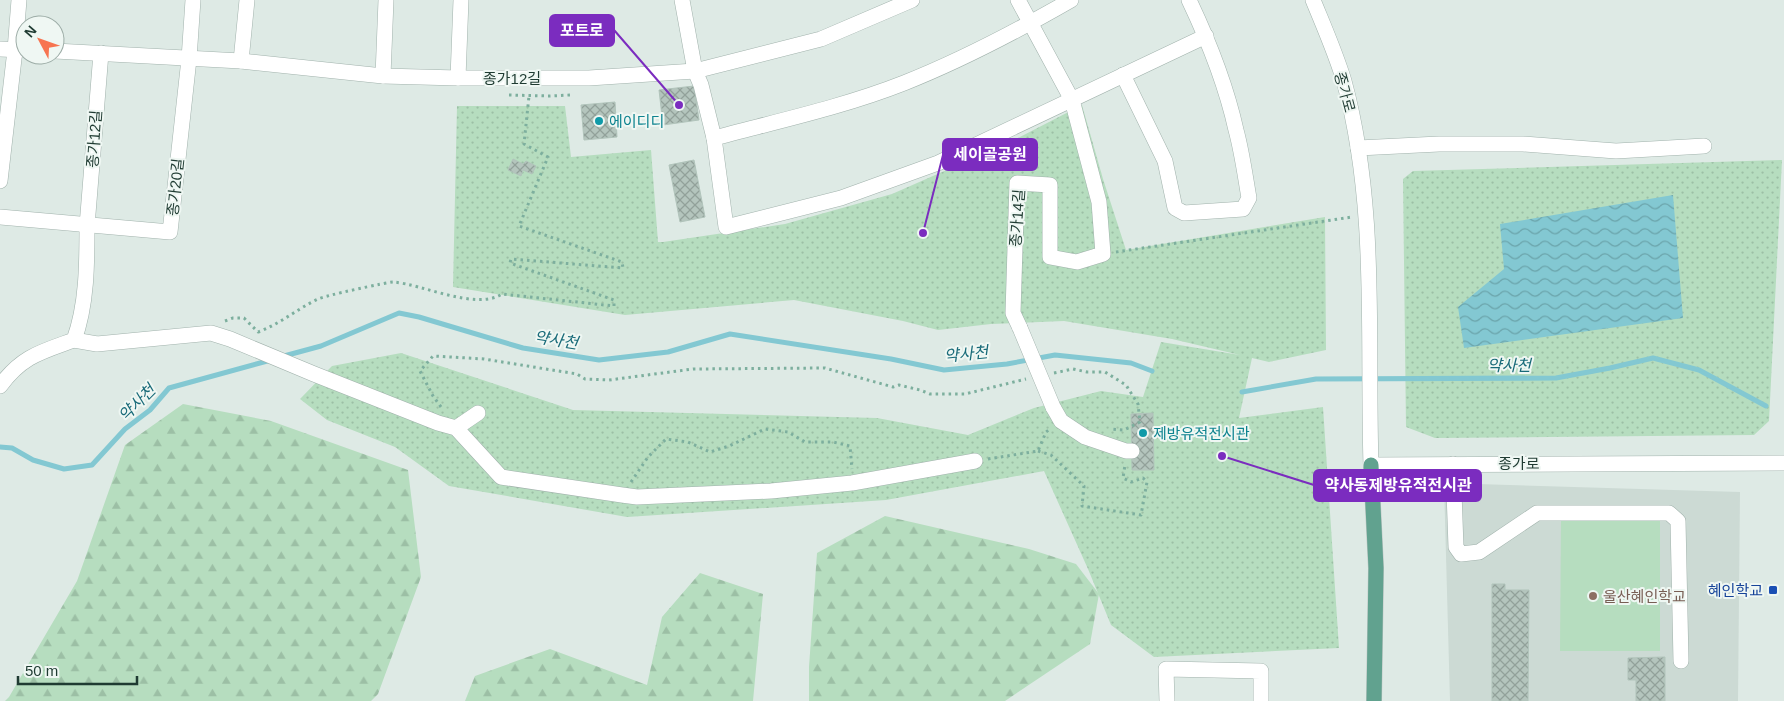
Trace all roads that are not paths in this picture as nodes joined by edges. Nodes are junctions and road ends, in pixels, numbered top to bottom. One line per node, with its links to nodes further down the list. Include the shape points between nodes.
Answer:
1 (18, 0): 14 (street)
2 (192, 0): 17 (street)
3 (247, 0): 18 (street)
4 (386, 0): 21 (street)
5 (461, 0): 22 (street)
6 (682, 0): 19 (street)
7 (912, 0): 19 (street, 종가12길, via 821,39)
8 (1018, 0): 12 (street)
9 (1071, 0): 12 (street)
10 (1189, 0): 13 (street)
11 (1313, 0): 26 (street, 종가로, via 1343,80)
12 (1031, 23): 23 (street); 24 (street, via 903,83 828,108)
13 (1206, 36): 20 (street); 20 (street, via 1236,130 1250,198 1243,209 1184,213 1175,208 1165,161)
14 (13, 50): 27 (street)
15 (65, 51): 16 (street, 종가12길)
16 (100, 53): 17 (street, 종가12길); 29 (street, 종가12길)
17 (189, 59): 18 (street, 종가12길); 29 (street, 종가20길, via 170,232)
18 (241, 61): 21 (street, 종가12길)
19 (695, 71): 22 (street, 종가12길, via 589,78); 24 (street)
20 (1123, 75): 23 (street)
21 (383, 76): 22 (street, 종가12길)
22 (458, 78)
23 (1072, 100): 24 (street, via 938,163 841,198 726,227); 34 (street, 종가14길, bridge, via 1099,202 1103,254 1077,262 1050,256 1050,185 1017,183 1013,313 1061,420 1085,437)
24 (714, 138)
25 (1704, 146): 26 (street, via 1616,151 1514,144)
26 (1358, 148): 38 (street, 종가로, via 1371,337)
27 (0, 182)
28 (0, 217): 29 (street, 종가20길)
29 (87, 226): 30 (street, via 82,306)
30 (74, 340): 31 (street, via 24,360 10,371); 33 (street, via 96,344 211,333)
31 (0, 386)
32 (478, 413): 33 (street)
33 (456, 428): 35 (street, via 501,476 637,497 771,491 852,483)
34 (1132, 451)
35 (976, 461)
36 (1784, 463): 37 (street, 종가로)
37 (1453, 464): 38 (street, 종가로); 39 (street, via 1456,548 1461,554 1479,552 1537,513 1669,513 1678,520)
38 (1371, 465): 42 (main road, via 1376,568)
39 (1680, 661)
40 (1167, 701): 41 (street, via 1166,669 1261,671)
41 (1262, 701)
42 (1374, 701)

